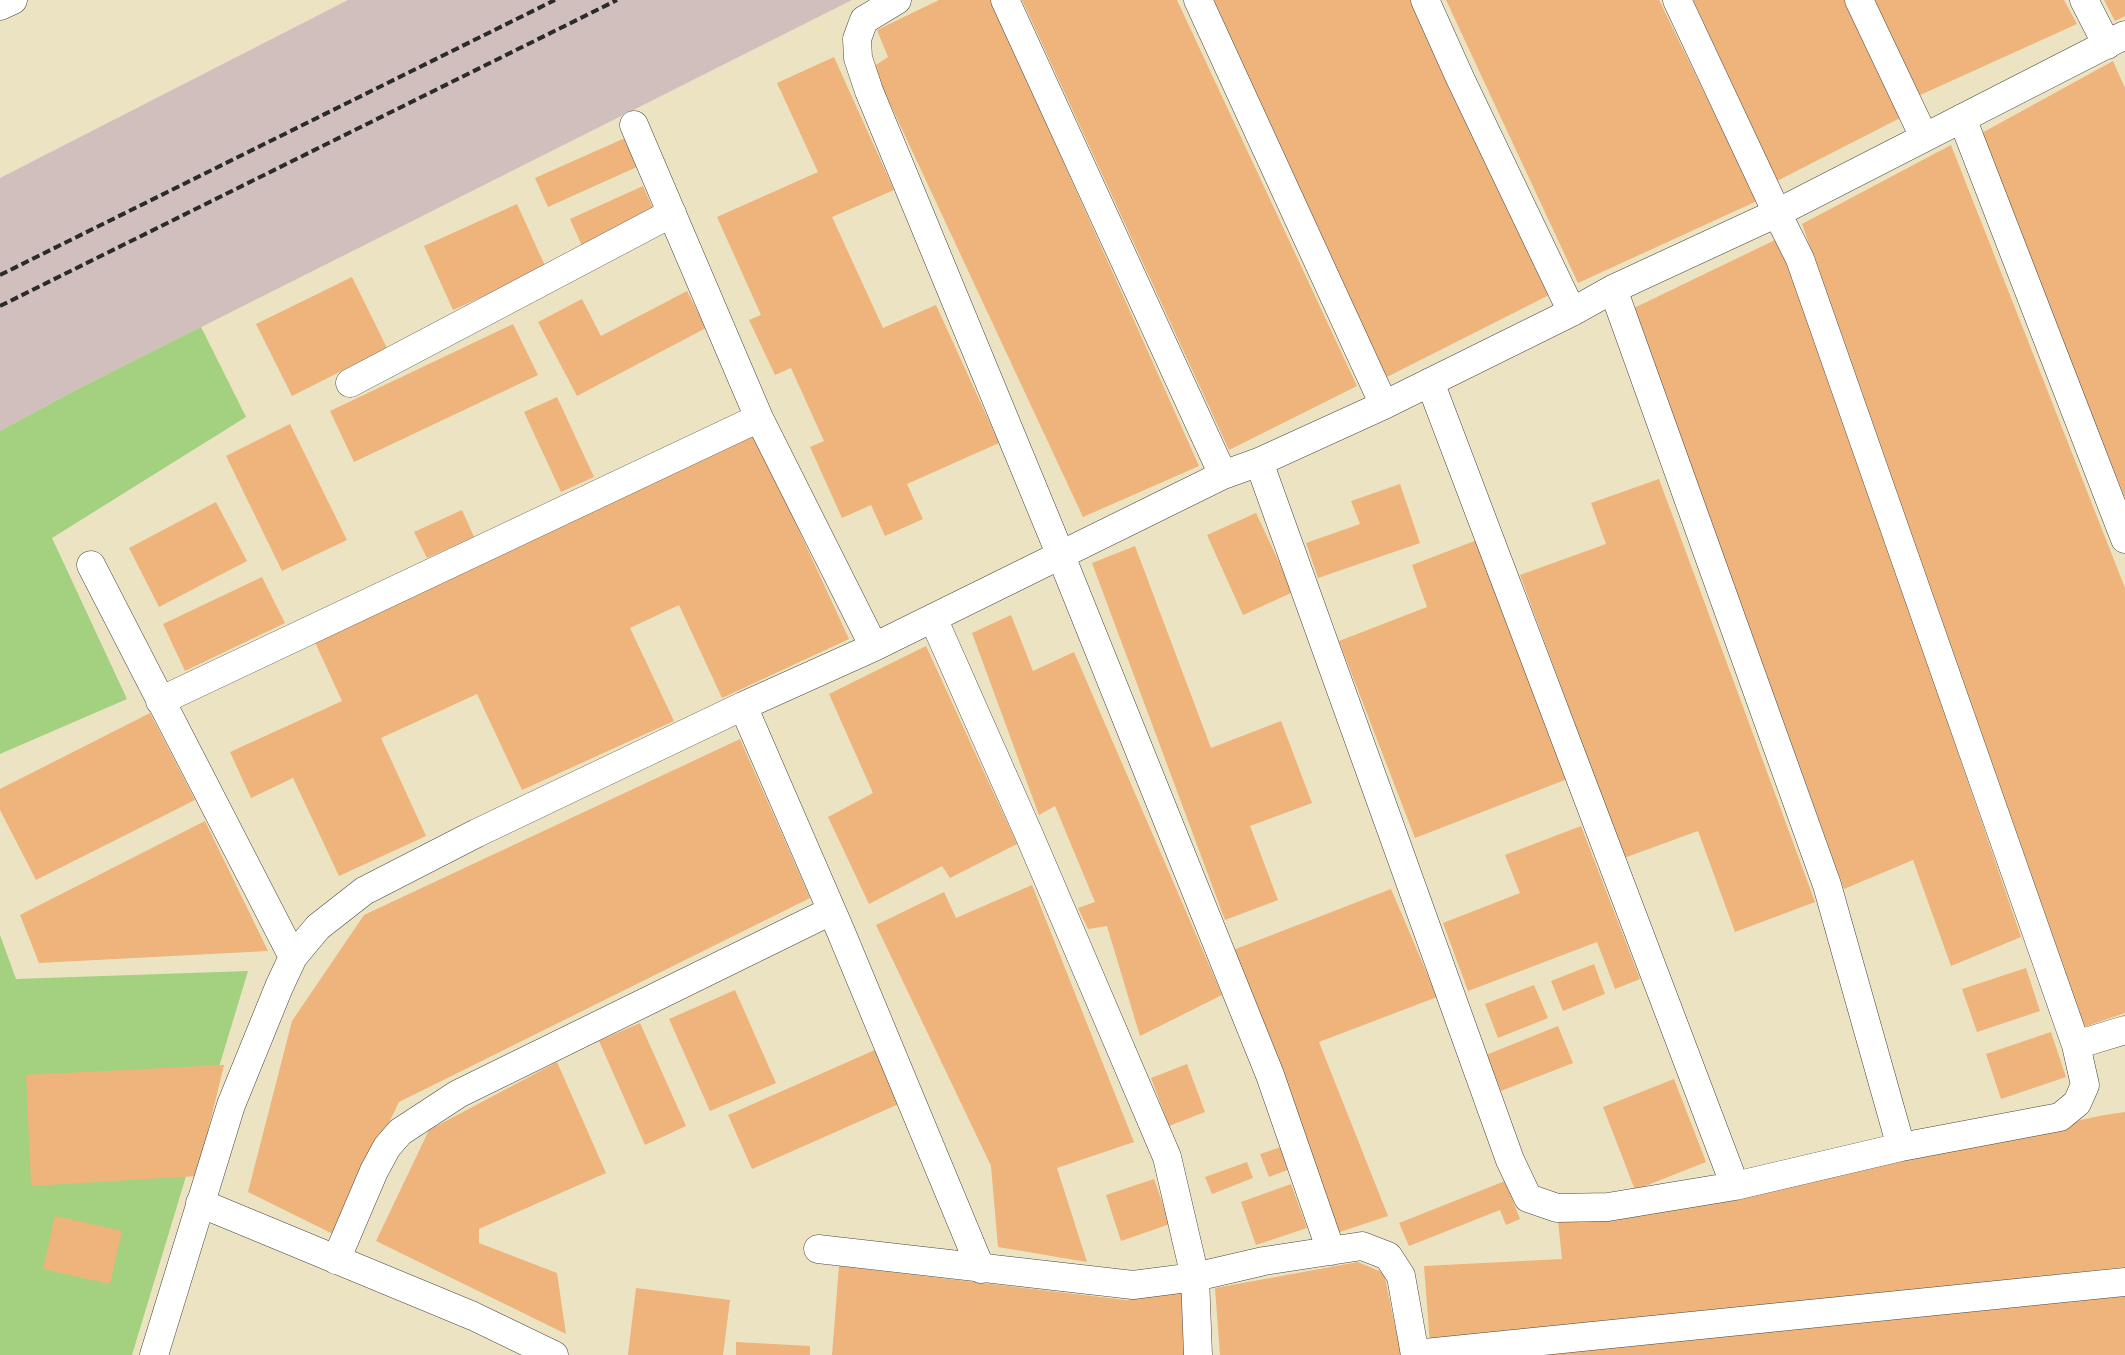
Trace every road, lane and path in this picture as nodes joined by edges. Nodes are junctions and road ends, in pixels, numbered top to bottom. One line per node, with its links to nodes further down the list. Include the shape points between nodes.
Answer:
1 (12, 0): 9 (street)
2 (897, 0): 25 (street, via 864,20 857,39 858,58)
3 (1005, 0): 23 (street)
4 (1198, 0): 20 (street)
5 (1425, 0): 17 (street)
6 (1677, 0): 14 (street)
7 (1859, 0): 13 (street)
8 (2084, 0): 10 (street)
9 (0, 6)
10 (2120, 38): 11 (street)
11 (1962, 118): 13 (street); 24 (street)
12 (634, 125): 15 (street)
13 (1924, 137): 14 (street)
14 (1777, 213): 16 (street); 34 (street, via 1803,268)
15 (672, 214): 19 (street); 21 (street)
16 (1613, 289): 17 (street); 35 (street, via 1827,885)
17 (1572, 312): 18 (street)
18 (1430, 382): 20 (street); 36 (street)
19 (350, 383)
20 (1384, 405): 22 (street)
21 (759, 418): 28 (street); 29 (street)
22 (1259, 462): 23 (street); 36 (street, via 1510,1160 1528,1198 1557,1208 1608,1207)
23 (1223, 475): 25 (street)
24 (2125, 539)
25 (1061, 556): 27 (street); 39 (street, via 1270,1075)
26 (91, 565): 29 (street)
27 (933, 618): 28 (street); 42 (street, via 1167,1157)
28 (874, 647): 30 (street)
29 (160, 701): 32 (street)
30 (743, 706): 31 (street); 32 (street, via 477,833 364,891 318,926)
31 (831, 911): 40 (street, via 458,1094 400,1132 374,1171); 41 (street)
32 (293, 957): 37 (street, via 231,1105)
33 (2125, 1030): 34 (street)
34 (2076, 1045): 35 (street, via 2085,1085 2077,1104 2060,1117)
35 (1901, 1147): 36 (street)
36 (1735, 1186)
37 (200, 1203): 40 (street); 44 (street)
38 (818, 1249): 41 (street)
39 (1331, 1251): 42 (street, via 1264,1261); 45 (street, via 1362,1246 1388,1256 1401,1276)
40 (336, 1260): 46 (street, via 473,1316)
41 (981, 1269): 42 (street, via 1133,1285)
42 (1195, 1277): 47 (street)
43 (2125, 1282): 45 (street)
44 (162, 1352)
45 (1415, 1354)
46 (554, 1355)
47 (1198, 1355)

